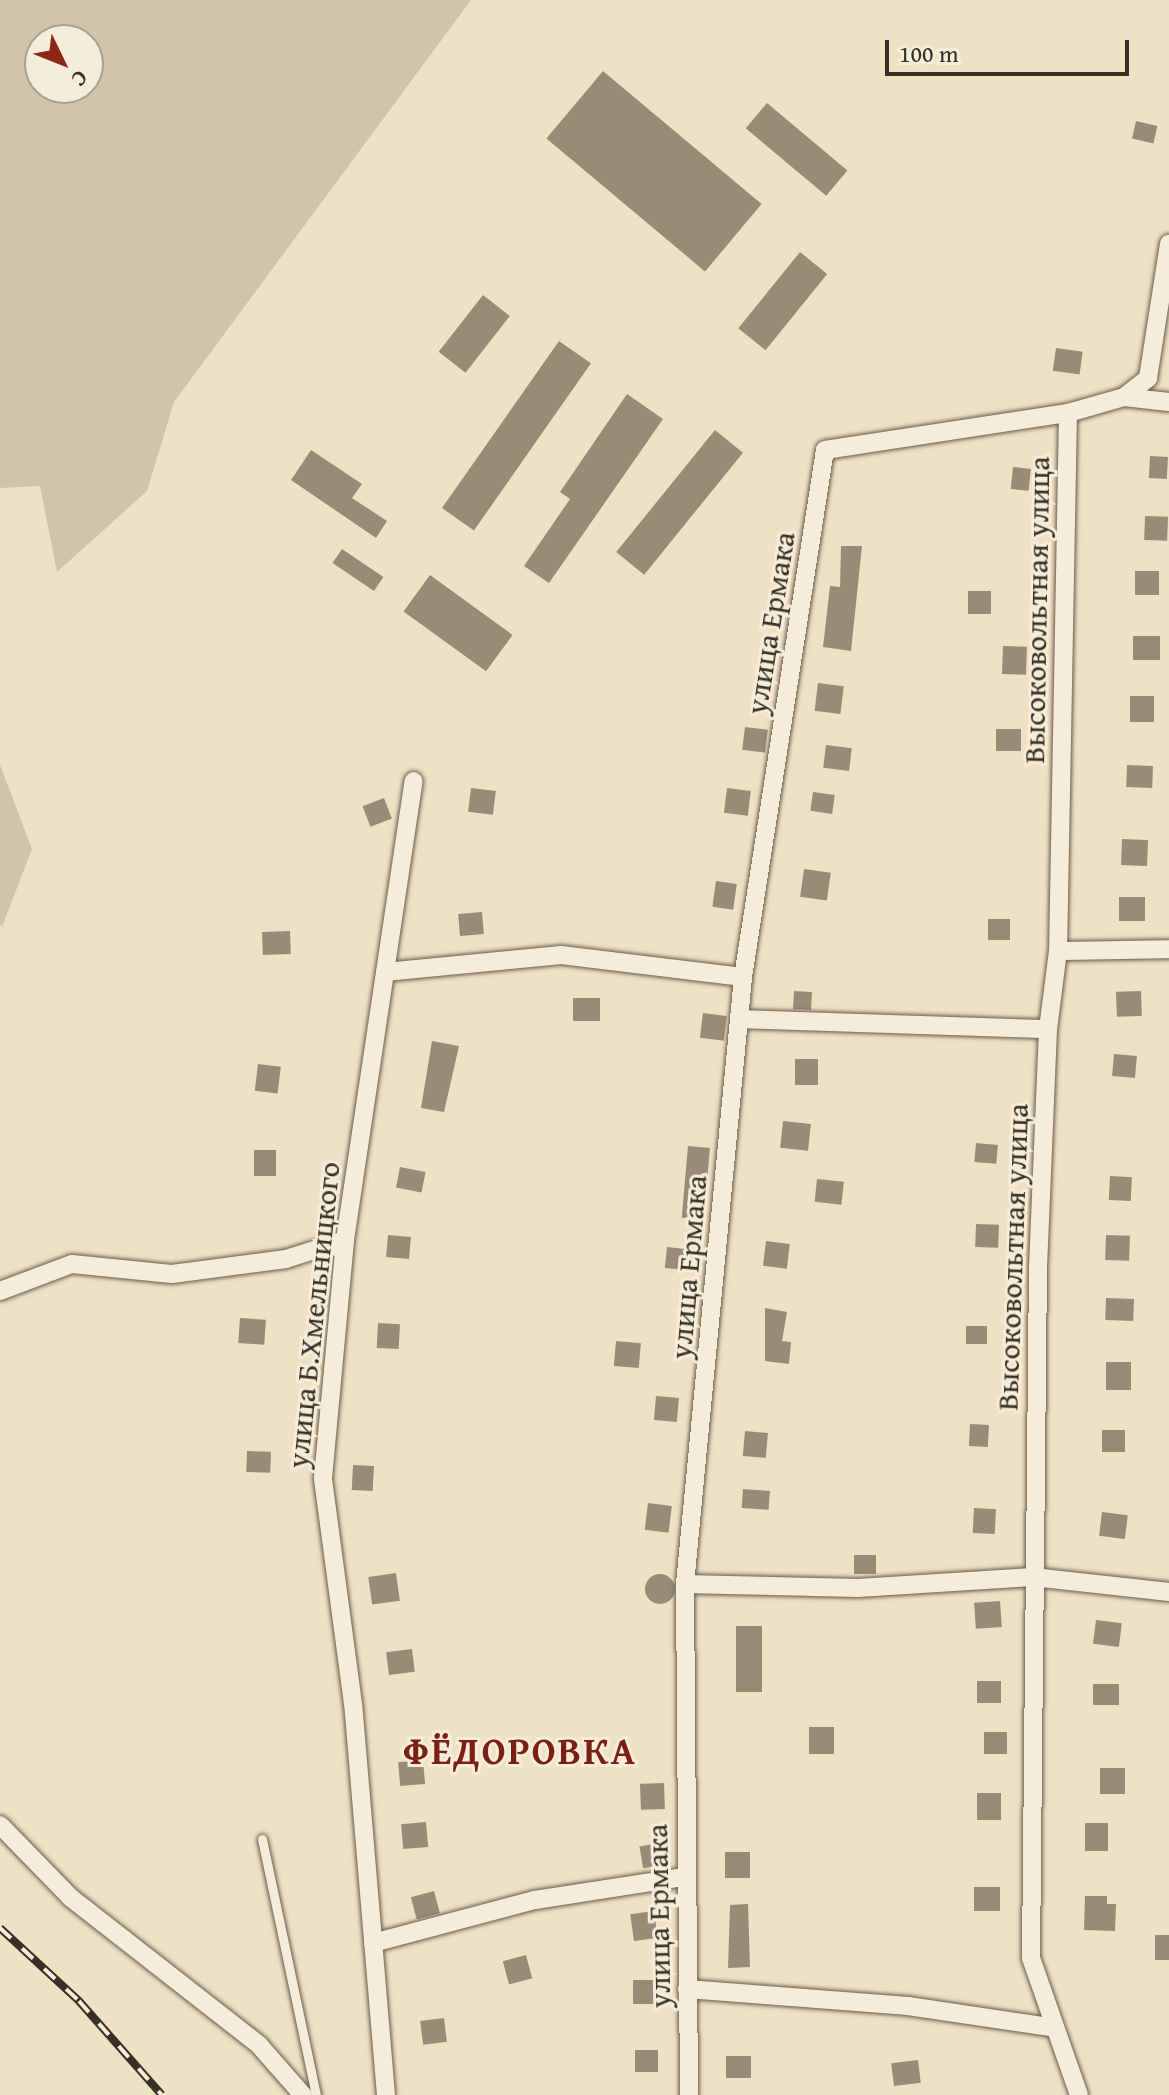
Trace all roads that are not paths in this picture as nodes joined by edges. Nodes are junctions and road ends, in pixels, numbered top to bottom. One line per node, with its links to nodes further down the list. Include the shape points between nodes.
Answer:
1 (1169, 244): 2 (street, via 1148,378)
2 (1124, 397): 3 (street); 4 (street)
3 (1169, 402)
4 (1068, 413): 7 (street, Высоковольтная улица); 9 (street, улица Ермака, via 825,450)
5 (414, 781): 8 (street, улица Б.Хмельницкого)
6 (1169, 949): 7 (street)
7 (1058, 951): 11 (street, Высоковольтная улица)
8 (385, 972): 9 (street, via 561,955); 12 (street, улица Б.Хмельницкого)
9 (743, 977): 10 (street, улица Ермака)
10 (739, 1019): 11 (street); 15 (street, улица Ермака)
11 (1048, 1029): 14 (street, Высоковольтная улица)
12 (345, 1240): 13 (street, via 286,1259 172,1274 72,1264); 20 (street, улица Б.Хмельницкого, via 323,1478 353,1704)
13 (0, 1291)
14 (1033, 1577): 15 (street, via 858,1588); 16 (street); 22 (street, Высоковольтная улица, via 1031,1958)
15 (685, 1584): 19 (street, улица Ермака)
16 (1169, 1592)
17 (0, 1825): 23 (street, via 71,1898 259,2045)
18 (262, 1839): 24 (lane)
19 (684, 1877): 20 (street, via 535,1900); 21 (street, улица Ермака)
20 (373, 1943): 25 (street, улица Б.Хмельницкого)
21 (687, 1989): 22 (street, via 908,2006); 26 (street, улица Ермака)
22 (1050, 2027): 27 (street, Высоковольтная улица)
23 (303, 2095)
24 (316, 2095)
25 (386, 2095)
26 (689, 2095)
27 (1079, 2095)

